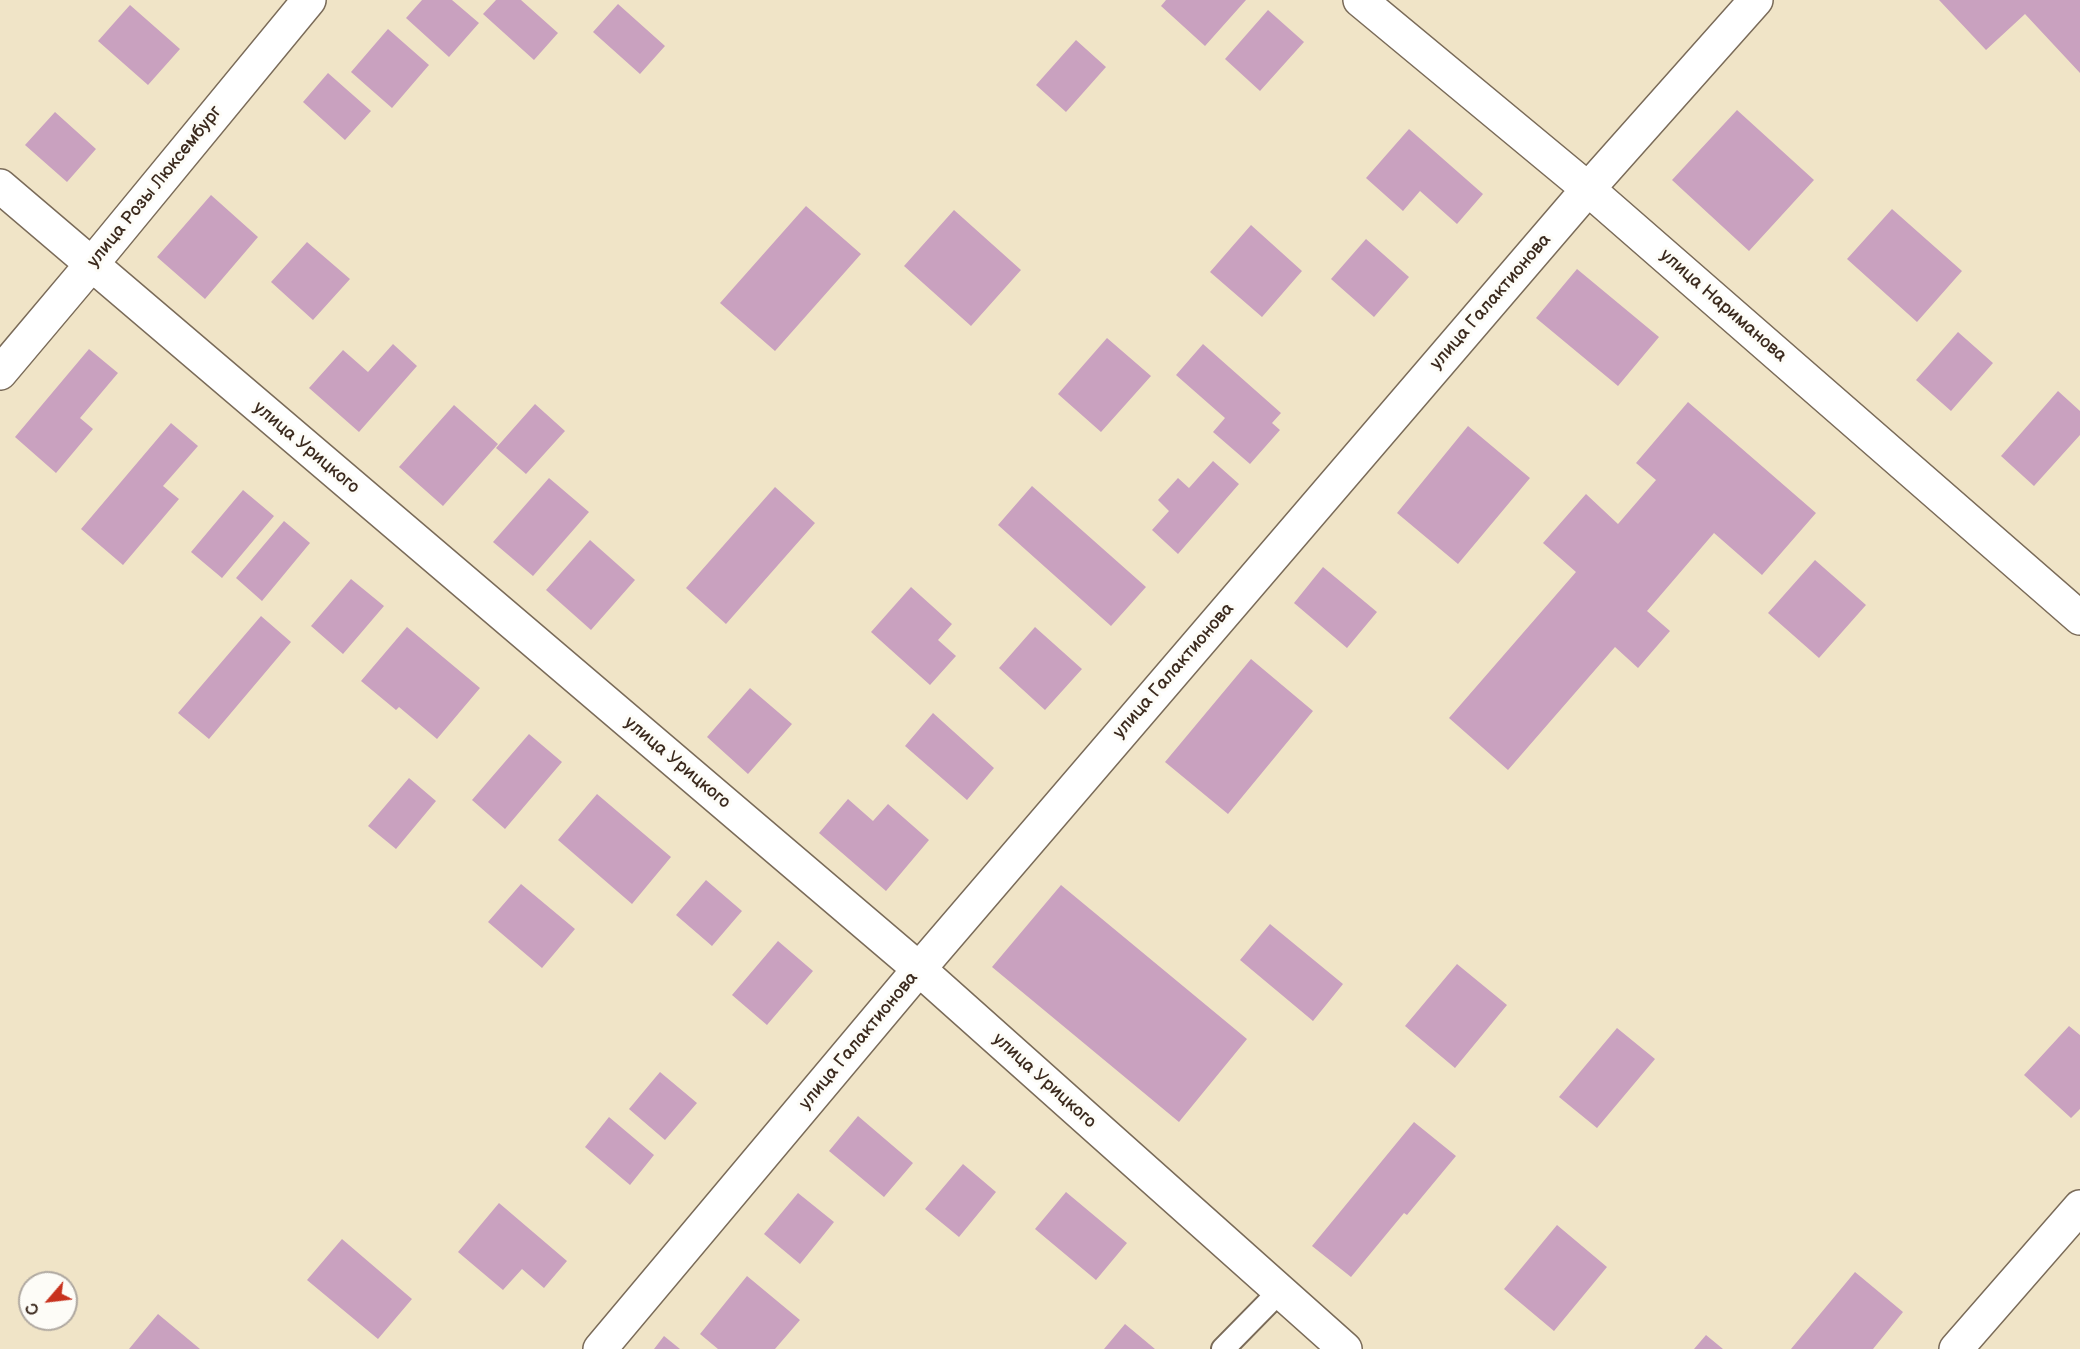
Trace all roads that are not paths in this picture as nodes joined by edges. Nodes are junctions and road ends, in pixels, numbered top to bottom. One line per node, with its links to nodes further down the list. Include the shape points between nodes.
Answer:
1 (309, 0): 6 (street, улица Розы Люксембург)
2 (1360, 0): 5 (street, улица Нариманова)
3 (1756, 0): 5 (street, улица Галактионова)
4 (0, 186): 6 (street, улица Урицкого)
5 (1588, 189): 8 (street, улица Нариманова); 9 (street, улица Галактионова)
6 (91, 265): 7 (street, улица Розы Люксембург); 9 (street, улица Урицкого)
7 (0, 373)
8 (2080, 618)
9 (919, 969): 11 (street, улица Урицкого); 12 (street, улица Галактионова)
10 (2080, 1207): 15 (street)
11 (1279, 1292): 13 (lane); 14 (street, улица Урицкого)
12 (600, 1349)
13 (1223, 1349)
14 (1345, 1349)
15 (1956, 1349)

